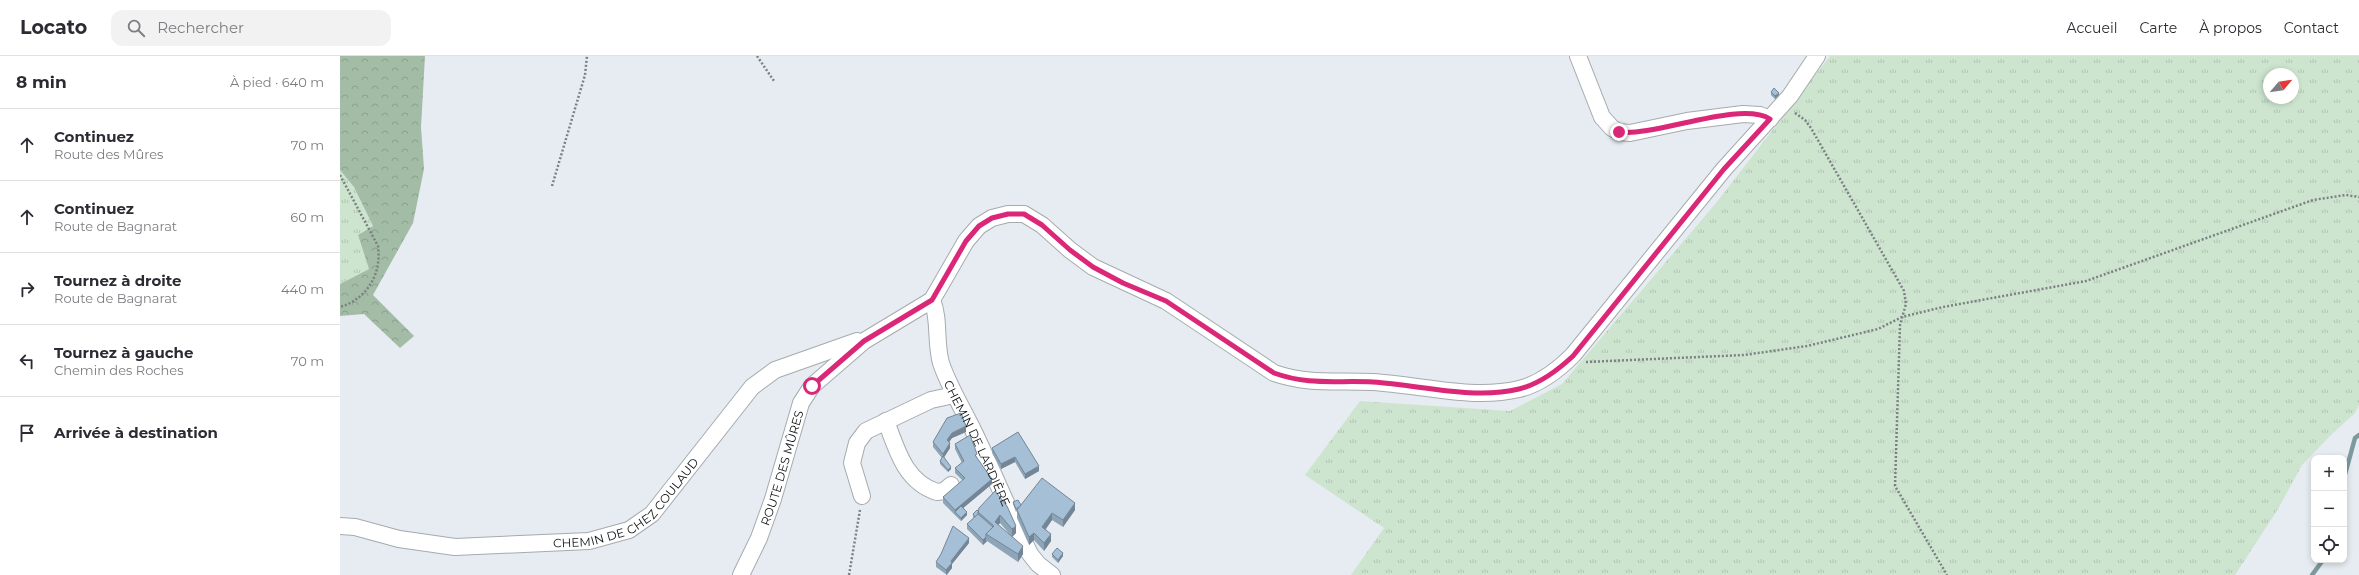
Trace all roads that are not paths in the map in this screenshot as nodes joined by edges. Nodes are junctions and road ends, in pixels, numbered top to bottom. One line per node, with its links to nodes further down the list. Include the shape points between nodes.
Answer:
1 (1578, 56): 3 (street, via 1602,117 1619,132 1630,133 1687,121 1743,114 1760,115)
2 (1817, 56): 3 (street)
3 (1770, 119): 4 (street, via 1724,169 1573,356 1561,367 1535,382 1505,391 1470,392 1373,382 1316,382 1294,380 1274,373 1166,301 1093,267 1042,225 1024,214 992,218 979,226 966,241)
4 (932, 300): 5 (street, ROUTE DES MÛRES); 6 (street, CHEMIN DE LARDIÈRE, via 936,312 937,344 941,362)
5 (864, 341): 10 (street, CHEMIN DE CHEZ COULAUD, via 860,340 774,370 752,387 652,514 629,530 589,541 455,547 399,539 355,527); 11 (street, ROUTE DES MÛRES, via 812,386 801,403 771,505)
6 (954, 395): 7 (street, via 931,400); 12 (street, CHEMIN DE LARDIÈRE, via 1030,554)
7 (886, 421): 8 (street, via 902,460 914,480 937,492 944,491); 9 (street, via 866,431 856,443 852,463)
8 (951, 485)
9 (862, 496)
10 (340, 526)
11 (741, 575)
12 (1052, 575)

